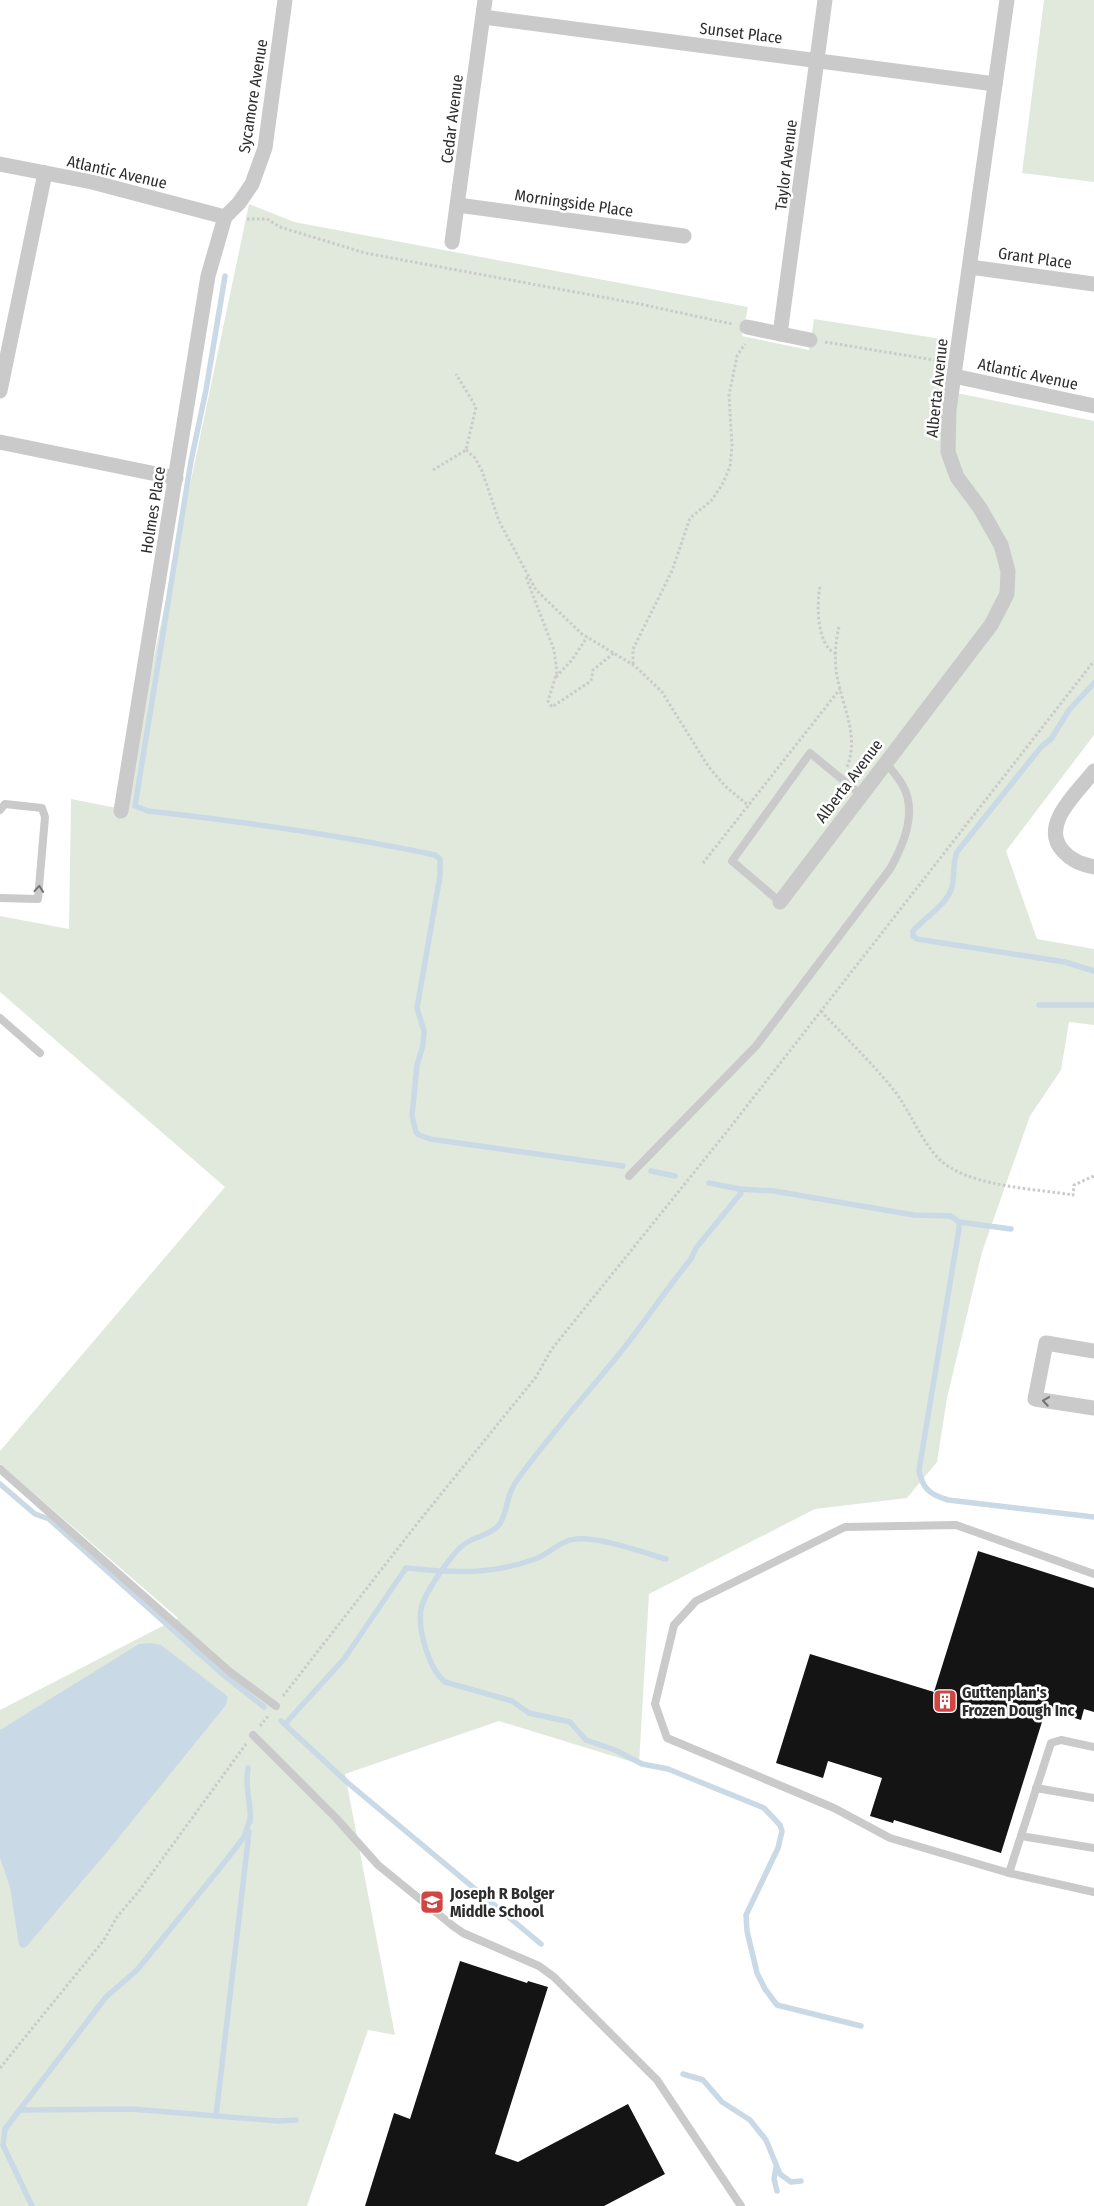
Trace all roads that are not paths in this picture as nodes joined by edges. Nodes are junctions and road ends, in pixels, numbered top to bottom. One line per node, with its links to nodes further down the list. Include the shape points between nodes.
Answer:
1 (285, 0): 11 (street, Sycamore Avenue, via 265,148 252,184)
2 (485, 0): 5 (street, Cedar Avenue)
3 (825, 0): 6 (street, Taylor Avenue)
4 (1007, 0): 7 (street, Alberta Avenue)
5 (483, 17): 6 (street, Sunset Place); 10 (street, Cedar Avenue)
6 (817, 60): 7 (street, Sunset Place); 17 (street, Taylor Avenue)
7 (996, 84): 14 (street, Alberta Avenue)
8 (0, 164): 9 (street, Atlantic Avenue)
9 (45, 173): 11 (street, Atlantic Avenue); 20 (street)
10 (458, 205): 12 (street, Morningside Place); 13 (street, Cedar Avenue)
11 (228, 214): 23 (street, Holmes Place, via 208,276)
12 (684, 236)
13 (452, 242)
14 (970, 267): 15 (street, Grant Place); 19 (street, Alberta Avenue)
15 (1094, 284)
16 (751, 328): 17 (street)
17 (780, 334): 18 (street)
18 (810, 340)
19 (955, 370): 21 (street, Atlantic Avenue); 24 (street, Alberta Avenue, via 949,410 948,452 957,477 1001,545 1008,571 1007,594 991,626)
20 (0, 391)
21 (1094, 406)
22 (0, 442): 23 (street)
23 (176, 478): 28 (street, Holmes Place)
24 (885, 762): 26 (street, Alberta Avenue); 34 (lane, via 902,784 909,812 905,836 890,869 756,1046)
25 (1094, 771): 29 (street, via 1055,825 1057,844 1062,851 1077,863)
26 (860, 794): 31 (street, Alberta Avenue); 31 (lane, via 810,753 732,861)
27 (0, 810): 30 (lane, one-way to 27, via 38,900 46,817 42,808 5,804)
28 (121, 811)
29 (1094, 866)
30 (0, 898)
31 (780, 902)
32 (0, 1018): 33 (lane)
33 (40, 1053)
34 (629, 1176)
35 (1094, 1351): 36 (street, one-way to 35, via 1035,1399 1046,1343)
36 (1094, 1408)
37 (0, 1469): 39 (lane, via 230,1672)
38 (1094, 1574): 46 (lane, via 956,1526 844,1527 696,1601 674,1625 655,1704 667,1738 834,1808 890,1838)
39 (276, 1706)
40 (253, 1735): 48 (lane, via 378,1865 453,1926 539,1966 560,1983 657,2080)
41 (1094, 1747): 42 (lane, via 1061,1740 1051,1743)
42 (1036, 1788): 43 (lane); 44 (lane)
43 (1094, 1798)
44 (1021, 1836): 45 (lane); 46 (lane)
45 (1094, 1848)
46 (1009, 1873): 47 (lane)
47 (1094, 1892)
48 (741, 2206)

